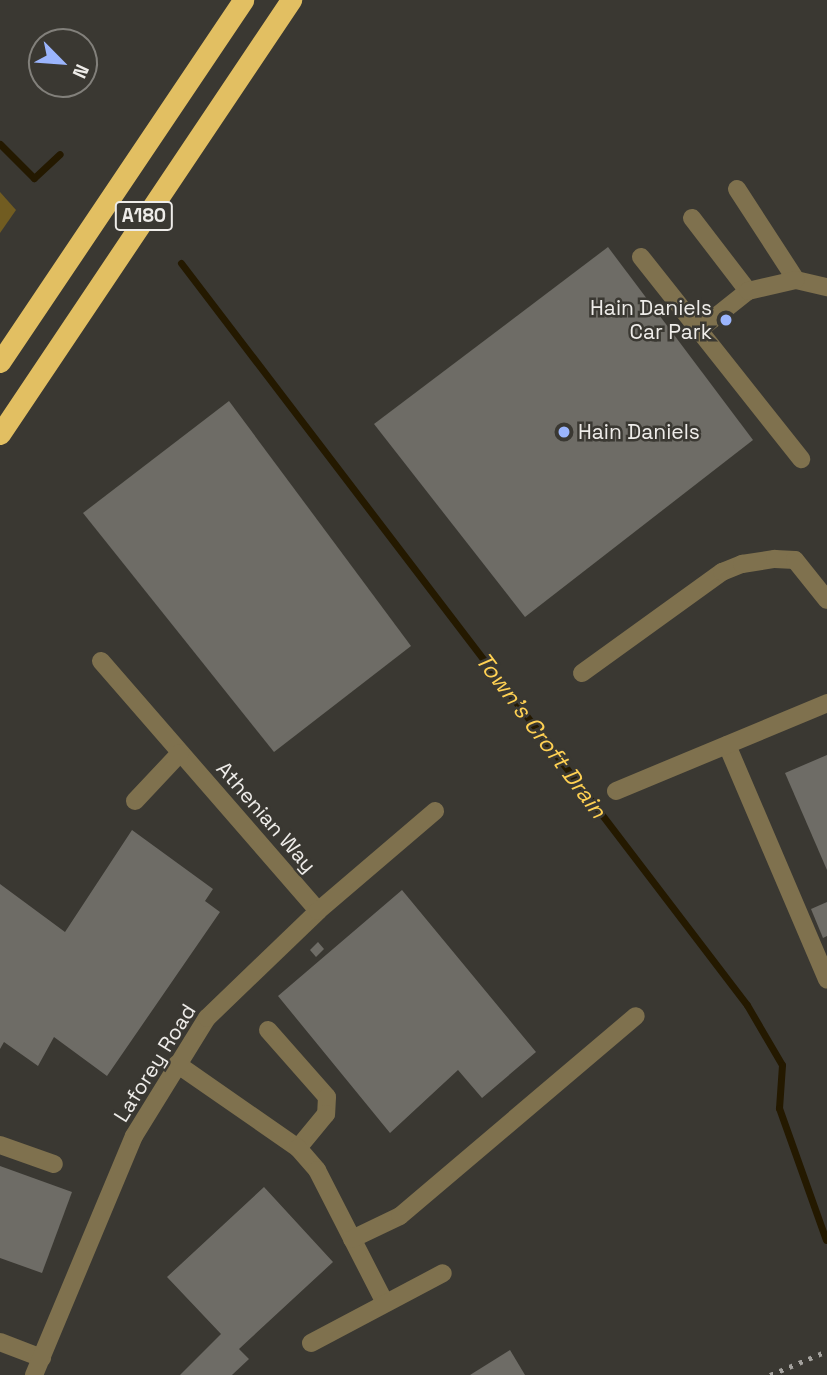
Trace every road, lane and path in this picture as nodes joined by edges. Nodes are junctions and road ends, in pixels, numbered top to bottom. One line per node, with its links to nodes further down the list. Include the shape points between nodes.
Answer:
1 (243, 0): 10 (highway, A180)
2 (291, 0): 11 (highway, A180)
3 (737, 189): 6 (street)
4 (692, 218): 8 (street)
5 (641, 257): 9 (street)
6 (796, 280): 7 (street); 8 (street)
7 (827, 287)
8 (748, 291): 9 (street)
9 (699, 330): 12 (street)
10 (0, 362)
11 (0, 434)
12 (801, 459)
13 (827, 600): 15 (street, via 795,560 742,564 722,572)
14 (101, 661): 18 (street, Athenian Way)
15 (582, 673)
16 (827, 703): 17 (street)
17 (727, 745): 19 (street); 23 (street)
18 (180, 753): 20 (street); 22 (street, Athenian Way)
19 (616, 791)
20 (135, 801)
21 (435, 811): 22 (street, Laforey Road)
22 (318, 911): 26 (street, Laforey Road, via 207,1018)
23 (827, 980)
24 (636, 1016): 30 (street, via 400,1216)
25 (268, 1030): 28 (street, via 327,1097 326,1114)
26 (177, 1064): 28 (street); 35 (street, Laforey Road, via 134,1136)
27 (0, 1145): 29 (street)
28 (299, 1148): 30 (street, via 317,1170)
29 (54, 1164)
30 (352, 1239): 32 (street)
31 (443, 1273): 32 (street)
32 (385, 1303): 34 (street)
33 (0, 1342): 35 (street)
34 (311, 1343)
35 (41, 1358): 36 (street, Laforey Road)
36 (34, 1375)

